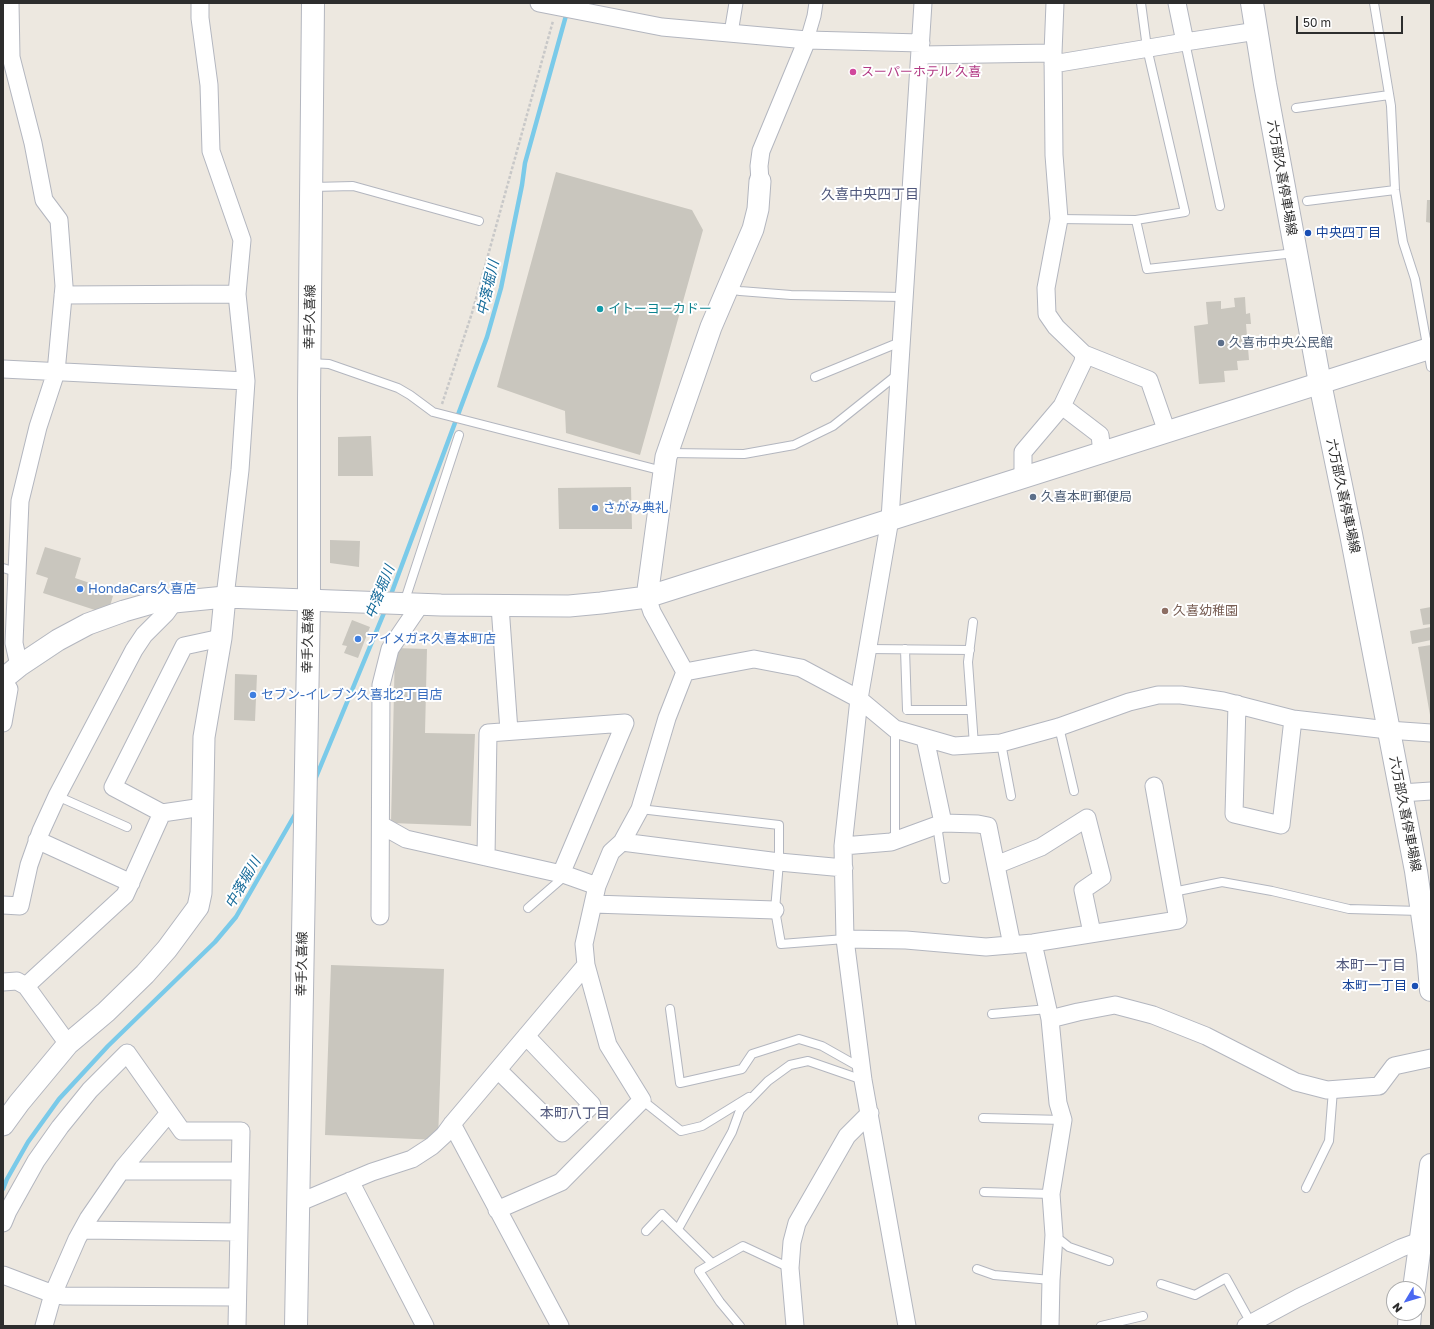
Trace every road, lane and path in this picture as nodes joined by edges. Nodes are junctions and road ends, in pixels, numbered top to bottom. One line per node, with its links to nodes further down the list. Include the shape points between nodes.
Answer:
1 (10, 3): 35 (street, via 11,70 33,143 44,200 59,220)
2 (200, 3): 34 (street, via 209,85 211,151 242,240)
3 (313, 3): 25 (main road, 幸手久喜線)
4 (539, 3): 14 (street)
5 (736, 3): 16 (street)
6 (816, 3): 17 (street)
7 (923, 3): 20 (street)
8 (1055, 3): 21 (street)
9 (1141, 3): 19 (lane)
10 (1177, 3): 18 (street)
11 (1252, 3): 15 (main road, 六万部久喜停車場線)
12 (1374, 3): 22 (lane)
13 (586, 9): 14 (street); 16 (street, via 662,27)
14 (557, 11): 47 (path, via 472,313)
15 (1257, 31): 18 (street); 32 (main road, 六万部久喜停車場線)
16 (732, 33): 17 (street)
17 (807, 40): 20 (street); 24 (street, via 761,151)
18 (1185, 42): 19 (street); 28 (lane)
19 (1147, 48): 21 (street); 30 (lane, via 1185,212)
20 (920, 49): 21 (street); 36 (street)
21 (1053, 58): 29 (street, via 1054,155)
22 (1390, 95): 23 (lane); 26 (lane)
23 (1296, 108)
24 (760, 181): 33 (street, via 758,209 753,229)
25 (312, 188): 31 (lane, via 353,186); 40 (main road, 幸手久喜線)
26 (1396, 190): 27 (lane); 39 (lane, via 1403,242 1415,279)
27 (1307, 201)
28 (1220, 206)
29 (1059, 219): 30 (lane); 38 (street, via 1046,288 1046,314)
30 (1136, 220): 32 (lane, via 1147,269)
31 (479, 221)
32 (1295, 253): 46 (main road, 六万部久喜停車場線)
33 (728, 288): 36 (lane, via 791,295); 52 (street, via 711,327)
34 (236, 294): 35 (street); 45 (street)
35 (63, 295): 42 (street)
36 (903, 297): 37 (street)
37 (901, 343): 43 (street); 44 (lane)
38 (1084, 354): 48 (street, via 1083,362); 49 (street, via 1149,380)
39 (1430, 354): 46 (street)
40 (309, 363): 52 (lane, via 329,364 398,388 433,412); 59 (main road, 幸手久喜線)
41 (3, 369): 42 (street)
42 (56, 372): 45 (street); 55 (street, via 38,427)
43 (899, 374): 52 (lane, via 833,426 794,445 744,454); 54 (street)
44 (816, 377)
45 (246, 381): 57 (street, via 240,470)
46 (1320, 383): 49 (street); 78 (main road, 六万部久喜停車場線)
47 (442, 404)
48 (1062, 406): 51 (street, via 1100,435); 53 (street, via 1023,452)
49 (1167, 432): 51 (street)
50 (459, 435): 61 (lane)
51 (1102, 453): 53 (street)
52 (666, 462): 58 (street)
53 (1023, 478): 54 (street)
54 (890, 519): 58 (street); 65 (street)
55 (10, 539): 56 (street)
56 (10, 570): 68 (street, via 11,635)
57 (225, 597): 59 (street); 60 (street); 64 (street)
58 (647, 597): 62 (street, via 569,606); 69 (street, via 652,612)
59 (309, 600): 61 (street); 147 (main road, 幸手久喜線)
60 (174, 602): 68 (street, via 159,601 88,624); 88 (street, via 134,650)
61 (412, 604): 62 (street); 94 (street, via 390,649 381,685)
62 (500, 606): 79 (street)
63 (973, 622): 67 (lane)
64 (221, 638): 90 (street, via 204,737); 92 (street, via 184,646 113,787)
65 (868, 649): 66 (lane); 71 (street)
66 (905, 649): 67 (lane); 73 (lane, via 908,710)
67 (970, 650): 73 (lane, via 968,662)
68 (19, 666): 70 (street)
69 (684, 672): 71 (street, via 754,659 801,668); 91 (street, via 667,718)
70 (3, 680): 75 (street, via 8,689)
71 (859, 699): 77 (street); 99 (street)
72 (1237, 704): 74 (street); 74 (street, via 1234,814 1281,825); 76 (street, via 1181,695 1158,695 1129,702)
73 (971, 710): 83 (lane)
74 (1293, 719): 78 (street)
75 (3, 723)
76 (1059, 727): 82 (street); 85 (lane)
77 (895, 729): 81 (street); 97 (lane)
78 (1388, 730): 80 (street); 87 (main road, 六万部久喜停車場線)
79 (509, 731): 100 (street, via 488,733); 104 (street, via 625,723)
80 (1431, 733)
81 (925, 738): 83 (street, via 954,746); 93 (street)
82 (1001, 743): 83 (street); 89 (lane)
83 (974, 745)
84 (1154, 786): 108 (street)
85 (1074, 791)
86 (1431, 792): 87 (street)
87 (1401, 793): 113 (main road, 六万部久喜停車場線)
88 (57, 796): 95 (lane); 96 (street)
89 (1011, 796)
90 (203, 808): 92 (street); 127 (street, via 201,894 198,907 145,974)
91 (640, 809): 98 (street); 101 (lane, via 779,825)
92 (162, 813): 106 (street)
93 (940, 824): 97 (street); 102 (street, via 988,826); 105 (lane)
94 (381, 825): 100 (street, via 406,839); 114 (street)
95 (127, 827)
96 (37, 840): 106 (street); 110 (street, via 20,906)
97 (896, 840): 99 (street)
98 (622, 842): 101 (street); 107 (street, via 611,852)
99 (844, 846): 103 (street)
100 (486, 857): 104 (street)
101 (779, 862): 103 (street); 112 (lane)
102 (996, 865): 115 (street, via 1041,847 1087,818 1102,877 1083,890); 118 (street)
103 (844, 868): 116 (street)
104 (563, 875): 107 (street); 111 (lane)
105 (944, 878)
106 (130, 883): 121 (street, via 125,895)
107 (597, 886): 109 (street)
108 (1173, 892): 113 (lane, via 1222,882 1349,909); 115 (street, via 1178,920)
109 (593, 904): 112 (street); 119 (street, via 584,944)
110 (3, 905)
111 (528, 908)
112 (775, 910): 116 (lane, via 781,944)
113 (1423, 911): 122 (main road, 六万部久喜停車場線)
114 (380, 916)
115 (1092, 933): 117 (street)
116 (845, 940): 118 (street, via 906,940 986,947); 130 (street)
117 (1034, 943): 118 (street); 125 (street)
118 (1012, 945)
119 (586, 965): 126 (street); 133 (street, via 608,1045)
120 (3, 982): 121 (street, via 17,981)
121 (26, 986): 127 (street)
122 (1431, 990)
123 (670, 1009): 130 (lane, via 680,1083 742,1069 752,1054 799,1039 822,1046)
124 (992, 1014): 125 (lane)
125 (1049, 1014): 132 (street, via 1123,1007 1152,1015 1206,1036 1296,1082); 137 (street, via 1058,1103)
126 (526, 1036): 129 (street); 129 (street, via 592,1105 562,1133)
127 (68, 1044): 139 (street)
128 (1431, 1058): 132 (street, via 1394,1066 1379,1086)
129 (498, 1070): 138 (street)
130 (863, 1074): 131 (lane, via 808,1062 790,1065); 135 (street)
131 (759, 1090): 133 (lane, via 702,1126 681,1131); 152 (lane, via 740,1110 732,1132)
132 (1333, 1090): 144 (lane, via 1329,1141)
133 (642, 1100): 148 (street, via 561,1182)
134 (169, 1113): 141 (street); 142 (street, via 182,1131 241,1131); 150 (street, via 127,1053 90,1090 60,1127 36,1161)
135 (870, 1113): 160 (street, via 847,1136 797,1223 792,1242); 177 (street)
136 (983, 1118): 137 (lane)
137 (1063, 1120): 146 (street)
138 (452, 1124): 143 (street, via 432,1146 412,1159); 148 (street)
139 (3, 1125)
140 (1431, 1165): 149 (main road)
141 (121, 1171): 142 (street); 151 (street)
142 (240, 1171): 154 (street)
143 (350, 1182): 147 (street); 173 (street)
144 (1306, 1188)
145 (984, 1192): 146 (lane)
146 (1051, 1194): 155 (street)
147 (298, 1203): 172 (main road, 幸手久喜線)
148 (497, 1210): 174 (street)
149 (1428, 1216): 156 (main road)
150 (3, 1223)
151 (82, 1230): 154 (street); 166 (street)
152 (678, 1230): 153 (lane, via 662,1214); 158 (lane)
153 (646, 1231)
154 (238, 1232): 167 (street)
155 (1054, 1236): 157 (lane, via 1069,1247); 163 (street)
156 (1420, 1240): 159 (main road); 169 (street, via 1298,1298)
157 (1109, 1261)
158 (712, 1263): 160 (lane, via 743,1246); 175 (lane, via 698,1271)
159 (1424, 1265): 164 (main road)
160 (790, 1268): 176 (street)
161 (977, 1269): 163 (lane, via 994,1275)
162 (3, 1275): 166 (street)
163 (1051, 1280): 178 (street)
164 (1417, 1281)
165 (1161, 1284): 169 (lane, via 1195,1295 1226,1278)
166 (52, 1294): 167 (street); 170 (street)
167 (237, 1297): 171 (street)
168 (1143, 1316): 179 (lane)
169 (1249, 1325)
170 (44, 1326)
171 (237, 1326)
172 (296, 1326)
173 (423, 1326)
174 (560, 1326)
175 (740, 1326)
176 (795, 1326)
177 (907, 1326)
178 (1050, 1326)
179 (1101, 1326)

